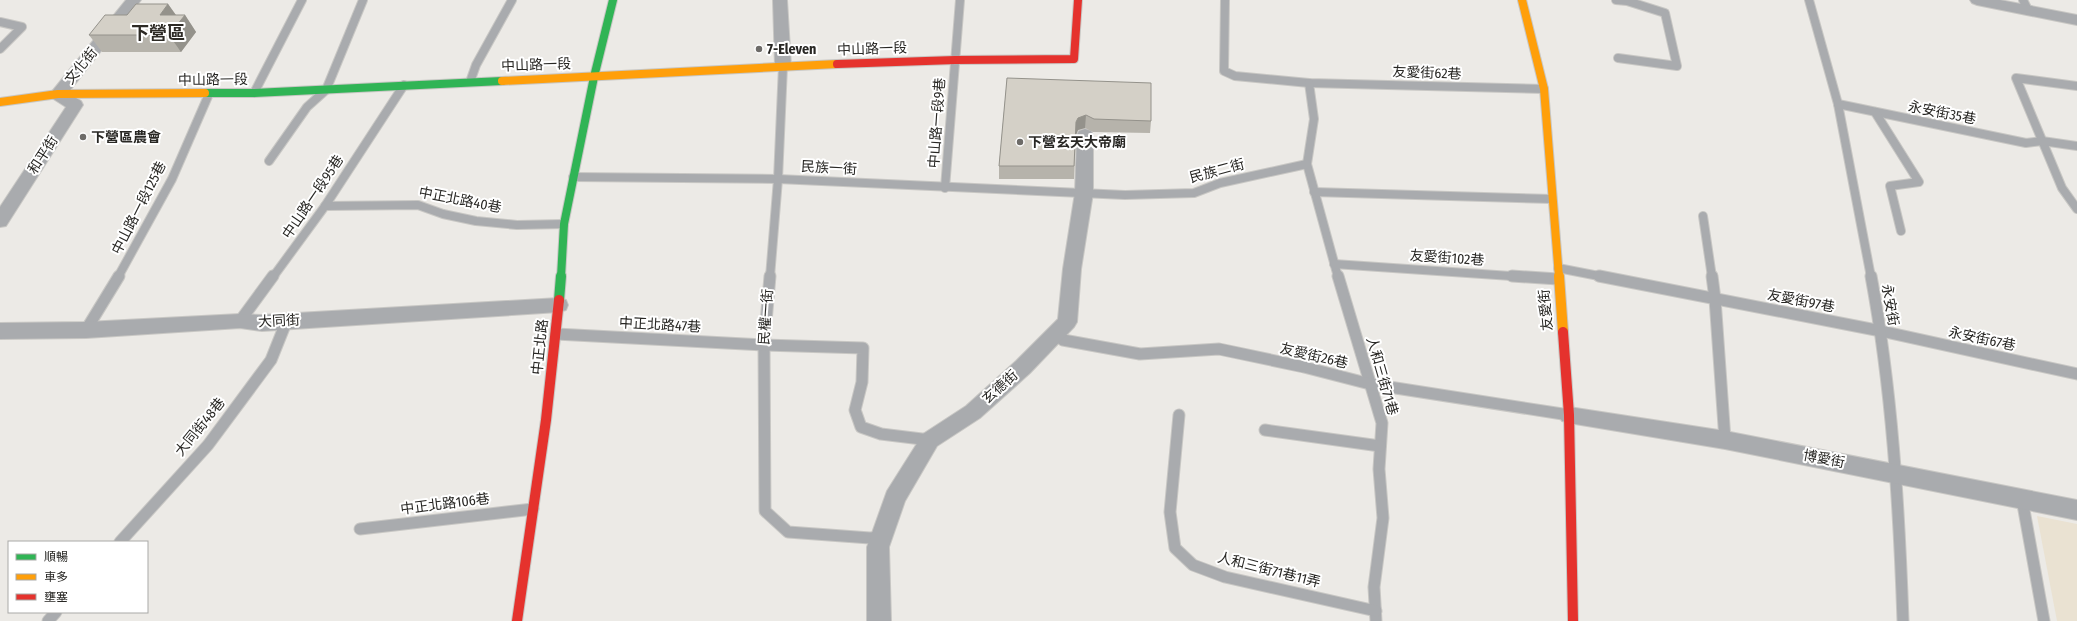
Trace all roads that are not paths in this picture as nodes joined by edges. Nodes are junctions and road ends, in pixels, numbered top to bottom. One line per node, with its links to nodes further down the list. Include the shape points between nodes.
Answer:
1 (134, 0): 29 (street, 文化街)
2 (302, 0): 28 (lane)
3 (364, 0): 27 (lane, via 358,9)
4 (512, 0): 22 (lane, via 476,65)
5 (613, 0): 21 (street, 中正北路)
6 (780, 0): 20 (street, 民權一街)
7 (960, 0): 19 (lane, 中山路一段9巷)
8 (1078, 0): 19 (street, 中山路一段, via 1074,59)
9 (1225, 0): 23 (lane, 友愛街62巷, via 1224,71 1248,78)
10 (1522, 0): 26 (street, 友愛街)
11 (1616, 0): 18 (lane, via 1665,13 1677,66)
12 (1809, 0): 32 (lane, 永安街)
13 (1977, 0): 14 (street)
14 (2025, 5): 15 (street)
15 (2077, 20)
16 (0, 22): 17 (lane, via 22,27)
17 (0, 49)
18 (1618, 58)
19 (955, 60): 20 (street, 中山路一段); 41 (lane, 中山路一段9巷)
20 (783, 66): 21 (street, 中山路一段); 40 (lane, 民權一街)
21 (594, 77): 22 (street, 中山路一段); 39 (street, 中正北路)
22 (470, 82): 24 (street, 中山路一段)
23 (1310, 83): 26 (lane, 友愛街62巷); 38 (lane, 人和三街71巷, via 1314,119)
24 (404, 85): 27 (street, 中山路一段); 45 (lane, 中山路一段95巷)
25 (2077, 86): 35 (lane, via 2016,78)
26 (1544, 89): 44 (street, 友愛街)
27 (326, 90): 28 (street, 中山路一段); 37 (lane, via 307,107)
28 (254, 93): 30 (street, 中山路一段)
29 (58, 94): 30 (street, 中山路一段); 31 (street, 中山路一段); 48 (street, 和平街, via 75,105)
30 (209, 94): 58 (lane, 中山路一段125巷, via 172,179 133,252)
31 (0, 102)
32 (1838, 104): 33 (lane, 永安街35巷); 60 (lane, 永安街)
33 (1875, 112): 35 (lane, 永安街35巷, via 2026,143); 50 (lane, via 1919,182 1890,186)
34 (1085, 135): 43 (street, 玄德街)
35 (2042, 141): 36 (lane, 永安街35巷); 46 (lane, via 2062,188)
36 (2077, 146)
37 (269, 161)
38 (1307, 164): 42 (lane, 人和三街71巷); 43 (lane, 民族二街, via 1220,183 1194,193)
39 (573, 178): 40 (lane, 民族一街); 49 (street, 中正北路)
40 (778, 179): 41 (lane, 民族一街); 63 (lane, 民權一街)
41 (945, 188): 43 (lane, 民族一街)
42 (1314, 192): 44 (lane); 51 (lane, 人和三街71巷)
43 (1084, 193): 62 (street, 玄德街, via 1067,322)
44 (1552, 199): 52 (street, 友愛街)
45 (325, 206): 49 (lane, 中正北路40巷, via 418,205 443,214 476,221 517,225); 57 (lane, 中山路一段95巷)
46 (2077, 209)
47 (1703, 216): 54 (lane)
48 (0, 221)
49 (564, 224): 55 (street, 中正北路)
50 (1901, 231)
51 (1334, 264): 53 (lane, 友愛街102巷); 65 (lane, 人和三街71巷)
52 (1558, 268): 53 (street, 友愛街); 54 (lane, 友愛街97巷)
53 (1558, 280): 67 (street, 友愛街)
54 (1715, 299): 60 (lane, 友愛街97巷); 70 (lane)
55 (559, 305): 56 (street, 大同街); 61 (street, 中正北路)
56 (287, 320): 57 (street, 大同街, via 262,323); 78 (lane, 大同街48巷, via 271,360 208,445)
57 (240, 321): 58 (street, 大同街)
58 (86, 330): 59 (street, 大同街)
59 (0, 331)
60 (1881, 331): 64 (lane, 永安街67巷); 72 (lane, 永安街)
61 (556, 334): 63 (lane, 中正北路47巷); 74 (street, 中正北路)
62 (1054, 334): 65 (lane, 友愛街26巷, via 1063,340 1140,354 1219,350); 69 (street, 玄德街, via 1023,367 973,412)
63 (764, 345): 69 (lane, 中正北路47巷, via 863,348 862,382 856,410 862,427 881,434); 77 (lane, 民權一街, via 765,511 788,532)
64 (2077, 374)
65 (1370, 384): 67 (lane, 友愛街26巷); 71 (lane, 人和三街71巷, via 1382,423)
66 (1179, 415): 80 (lane, 人和三街71巷11弄, via 1170,512 1175,548 1193,564 1225,577)
67 (1569, 415): 70 (street, 博愛街); 84 (street, 友愛街)
68 (1265, 430): 71 (lane)
69 (930, 440): 77 (street, 玄德街, via 895,498)
70 (1725, 440): 72 (street, 博愛街)
71 (1380, 446): 80 (lane, 人和三街71巷, via 1383,518 1374,587)
72 (1894, 472): 73 (street, 博愛街); 85 (lane, 永安街, via 1899,518)
73 (2022, 499): 75 (street, 博愛街); 86 (lane)
74 (533, 509): 76 (lane, 中正北路106巷); 82 (street, 中正北路)
75 (2077, 510)
76 (360, 529)
77 (882, 537): 83 (street, 玄德街, via 878,547)
78 (121, 541)
79 (55, 613): 81 (lane)
80 (1376, 616)
81 (48, 621)
82 (517, 621)
83 (879, 621)
84 (1573, 621)
85 (1903, 621)
86 (2044, 621)

